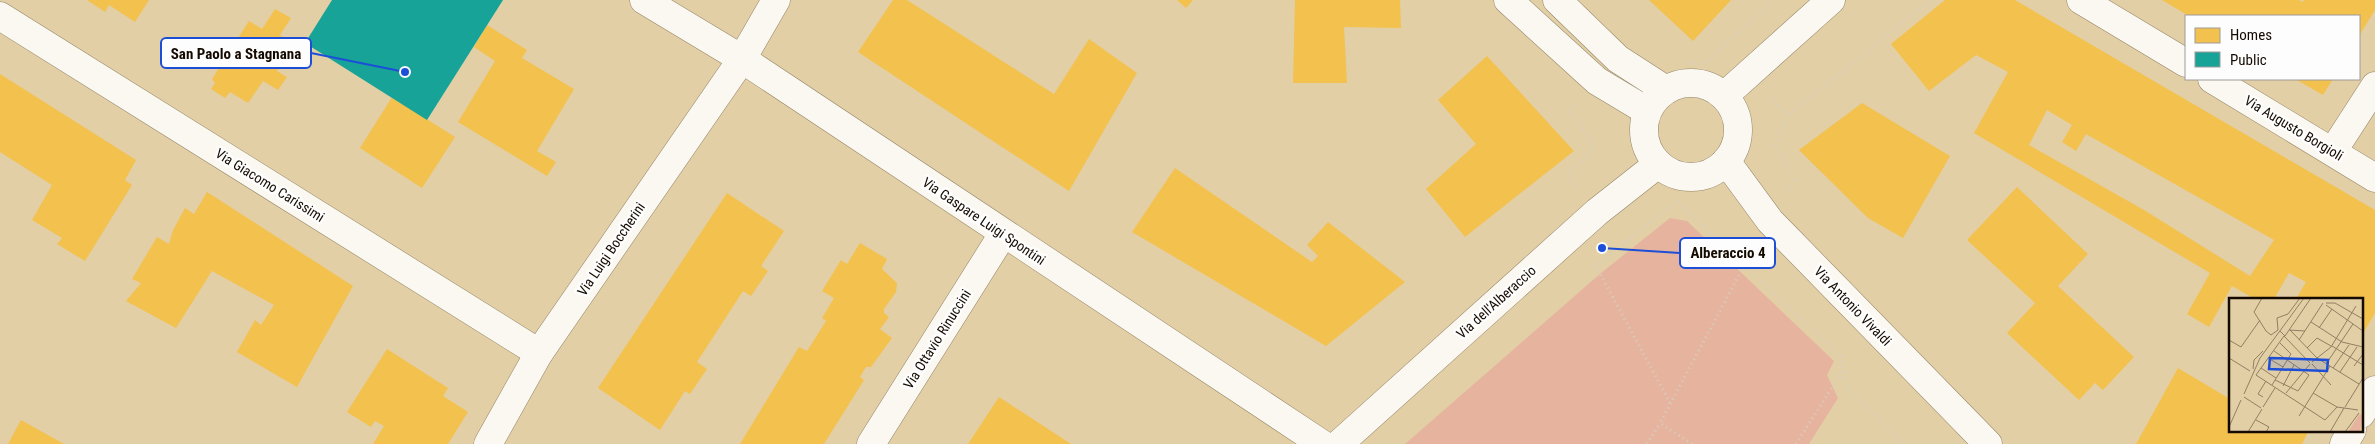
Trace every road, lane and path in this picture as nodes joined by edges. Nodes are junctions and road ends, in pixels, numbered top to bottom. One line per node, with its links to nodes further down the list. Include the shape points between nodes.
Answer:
1 (644, 0): 11 (street, Via Gaspare Luigi Spontini)
2 (776, 0): 11 (street, Via Luigi Boccherini)
3 (1508, 0): 17 (street, via 1597,81)
4 (1557, 0): 15 (street, via 1618,59)
5 (1774, 0): 10 (path)
6 (1831, 0): 16 (street)
7 (1931, 0): 22 (path, via 1788,115 1776,145 1794,180)
8 (2081, 0): 12 (street)
9 (0, 16): 25 (street, Via Giacomo Carissimi)
10 (1716, 51)
11 (742, 59): 23 (street, Via Gaspare Luigi Spontini); 25 (street, Via Luigi Boccherini)
12 (2185, 62)
13 (2214, 80): 18 (street, Via Augusto Borgioli)
14 (2375, 86): 18 (street)
15 (1666, 90): 16 (street, via 1683,83 1700,84); 17 (street)
16 (1724, 96): 19 (street, via 1734,114 1738,131 1735,147)
17 (1647, 111): 20 (street, via 1644,142)
18 (2333, 152): 21 (street, Via Augusto Borgioli)
19 (1726, 161): 20 (street, via 1712,172 1696,177 1672,173); 22 (street, Via Antonio Vivaldi)
20 (1658, 164): 35 (street, Via dell'Alberaccio, via 1597,212)
21 (2375, 178)
22 (1770, 221): 24 (path); 40 (street, Via Antonio Vivaldi)
23 (1003, 234): 33 (street, Via Ottavio Rinuccini); 34 (street, Via Gaspare Luigi Spontini)
24 (1745, 265): 26 (path, via 1841,357); 28 (path); 28 (path, via 1677,201 1596,266)
25 (539, 353): 32 (street, Via Luigi Boccherini)
26 (1842, 371): 38 (path); 39 (path, via 1849,390)
27 (2375, 390): 29 (street)
28 (1670, 404): 30 (path)
29 (2362, 412)
30 (1660, 423): 36 (path); 37 (path)
31 (2351, 432): 41 (street)
32 (488, 444)
33 (871, 444)
34 (1322, 444)
35 (1339, 444)
36 (1647, 444)
37 (1692, 444)
38 (1796, 444)
39 (1903, 444)
40 (1988, 444)
41 (2344, 444)

